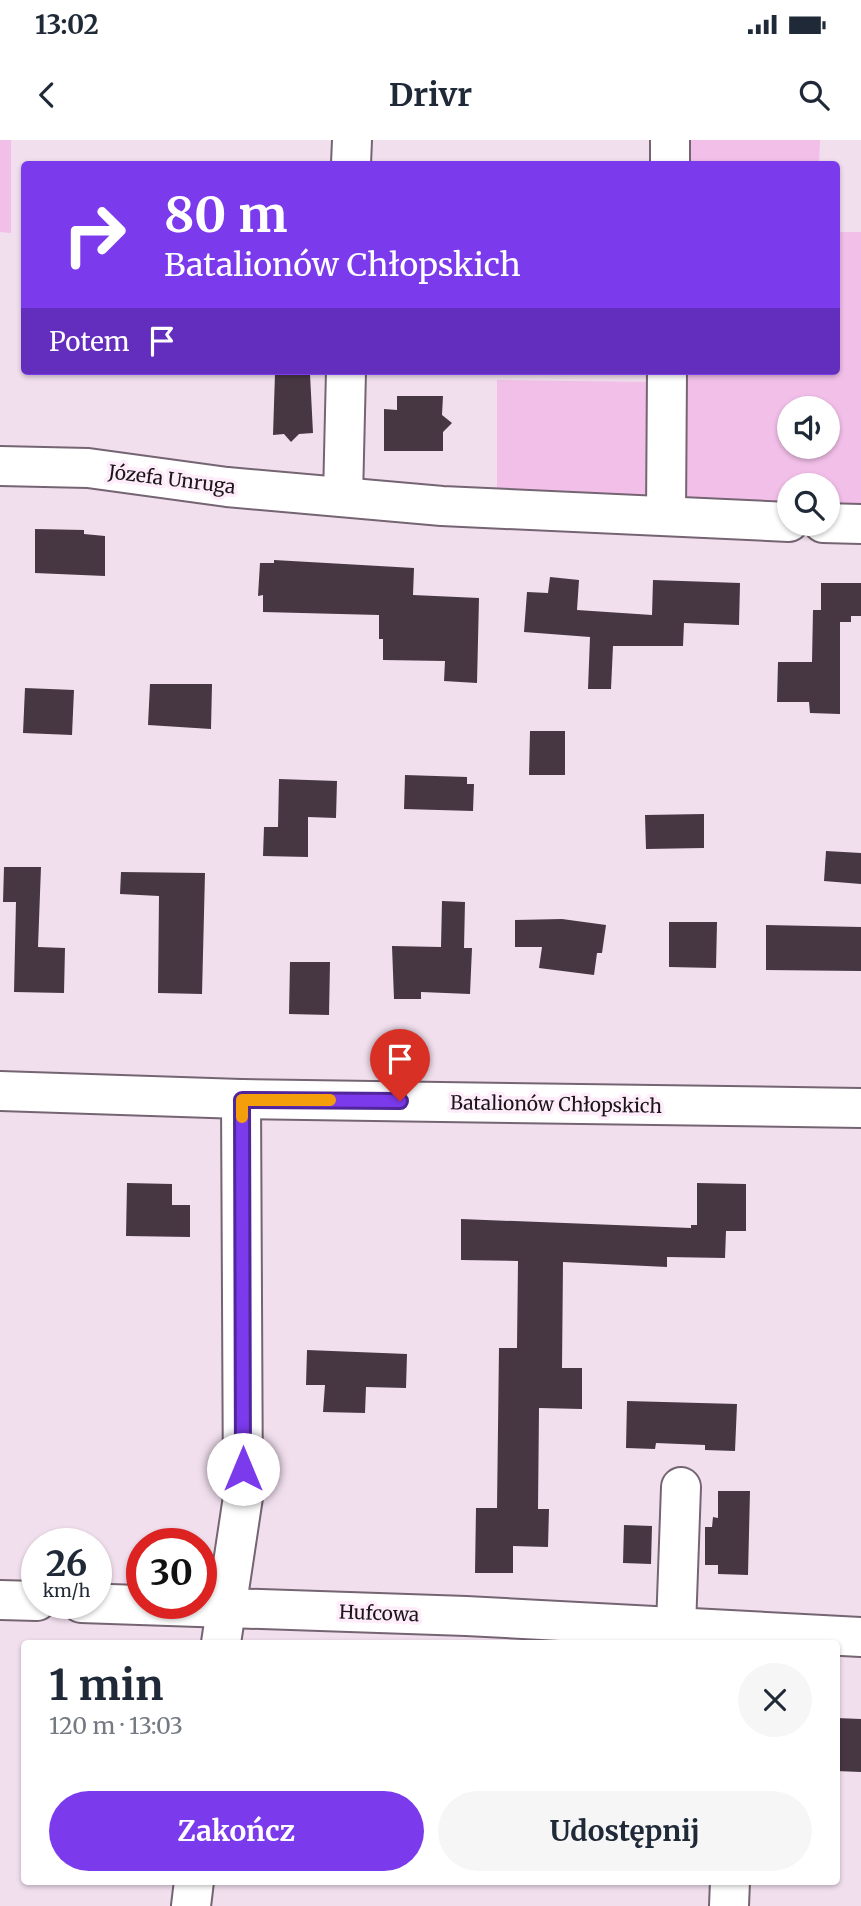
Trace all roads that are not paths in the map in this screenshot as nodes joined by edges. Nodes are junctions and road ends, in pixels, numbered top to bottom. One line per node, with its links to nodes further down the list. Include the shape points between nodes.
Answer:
1 (352, 140): 3 (street)
2 (670, 140): 4 (street)
3 (351, 161)
4 (670, 161)
5 (346, 375): 8 (street)
6 (667, 375): 9 (street)
7 (0, 466): 8 (street, Józefa Unruga, via 88,468)
8 (343, 497): 9 (street, Józefa Unruga)
9 (666, 516): 10 (street, Józefa Unruga)
10 (777, 521)
11 (840, 523): 12 (street)
12 (861, 524)
13 (0, 1091): 14 (street, Batalionów Chłopskich)
14 (242, 1100): 15 (street, Batalionów Chłopskich); 20 (street, via 243,1497)
15 (861, 1108)
16 (681, 1487): 21 (street)
17 (0, 1600): 18 (street)
18 (21, 1601)
19 (112, 1608): 20 (street, Hufcowa)
20 (223, 1626): 21 (street, Hufcowa, via 466,1616)
21 (677, 1628): 23 (street, Hufcowa)
22 (861, 1637): 23 (street, Hufcowa)
23 (739, 1638)
24 (194, 1885): 26 (street)
25 (730, 1885): 27 (street)
26 (191, 1906)
27 (729, 1906)

